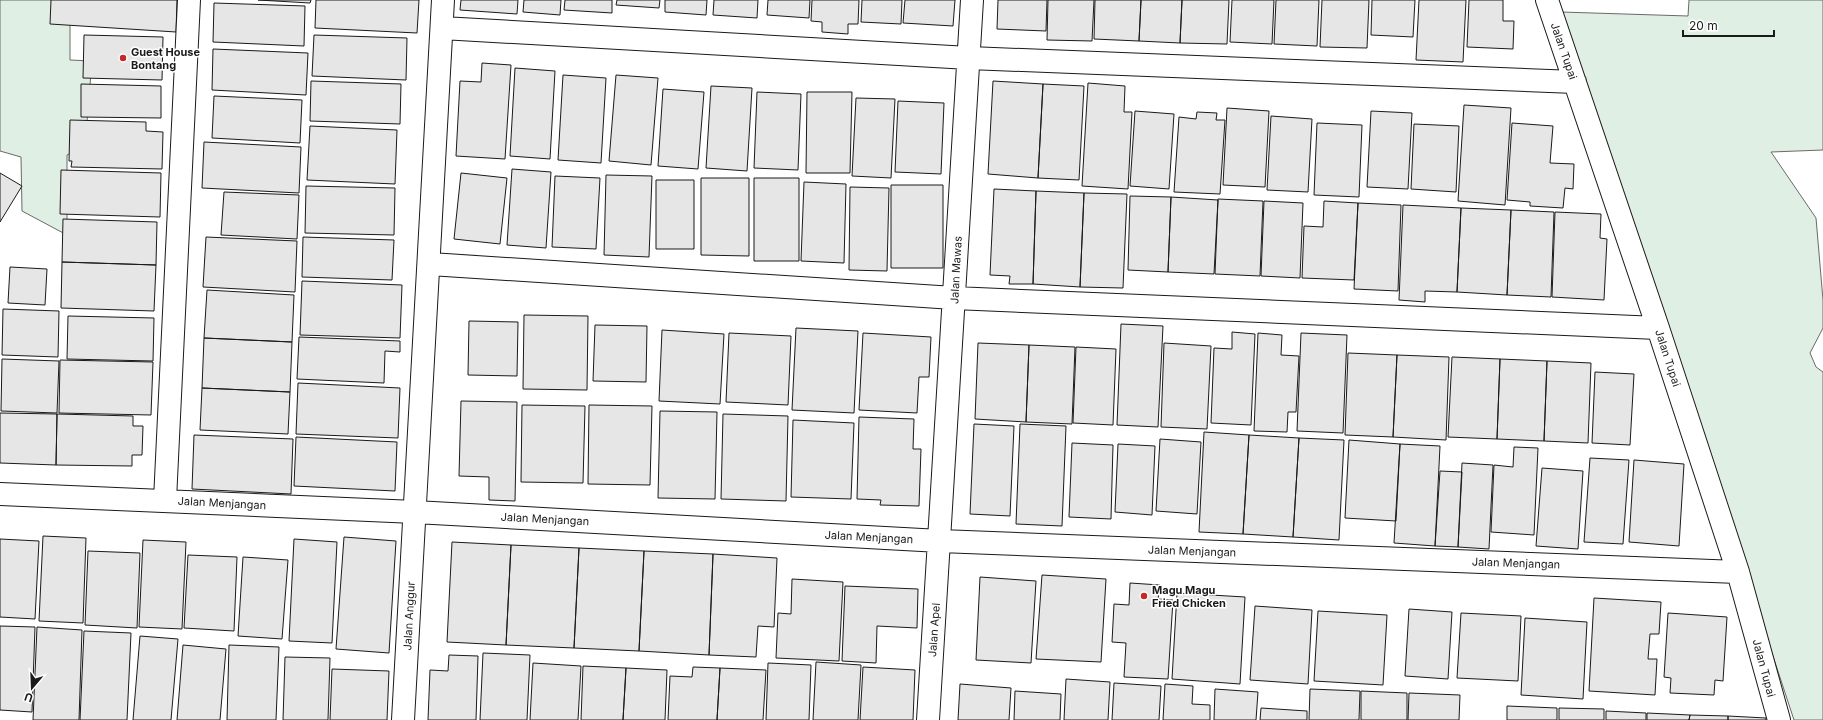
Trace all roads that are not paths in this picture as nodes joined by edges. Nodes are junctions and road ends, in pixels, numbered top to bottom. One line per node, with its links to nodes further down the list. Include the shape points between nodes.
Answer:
1 (189, 0): 12 (street)
2 (443, 0): 5 (street, Jalan Anggur)
3 (972, 0): 6 (street, Jalan Mawas)
4 (1547, 0): 7 (street, Jalan Tupai)
5 (442, 28): 6 (street); 8 (street, Jalan Anggur)
6 (968, 58): 7 (street); 9 (street, Jalan Mawas)
7 (1575, 82): 10 (street, Jalan Tupai)
8 (430, 264): 9 (street); 13 (street, Jalan Anggur)
9 (954, 298): 10 (street); 14 (street, Jalan Mawas)
10 (1658, 328): 15 (street, Jalan Tupai)
11 (0, 494): 12 (street, Jalan Menjangan)
12 (165, 500): 13 (street, Jalan Menjangan)
13 (415, 512): 14 (street, Jalan Menjangan); 16 (street, Jalan Anggur)
14 (940, 541): 15 (street, Jalan Menjangan); 17 (street, Jalan Apel)
15 (1738, 572): 18 (street, Jalan Tupai)
16 (403, 720)
17 (928, 720)
18 (1779, 720)

